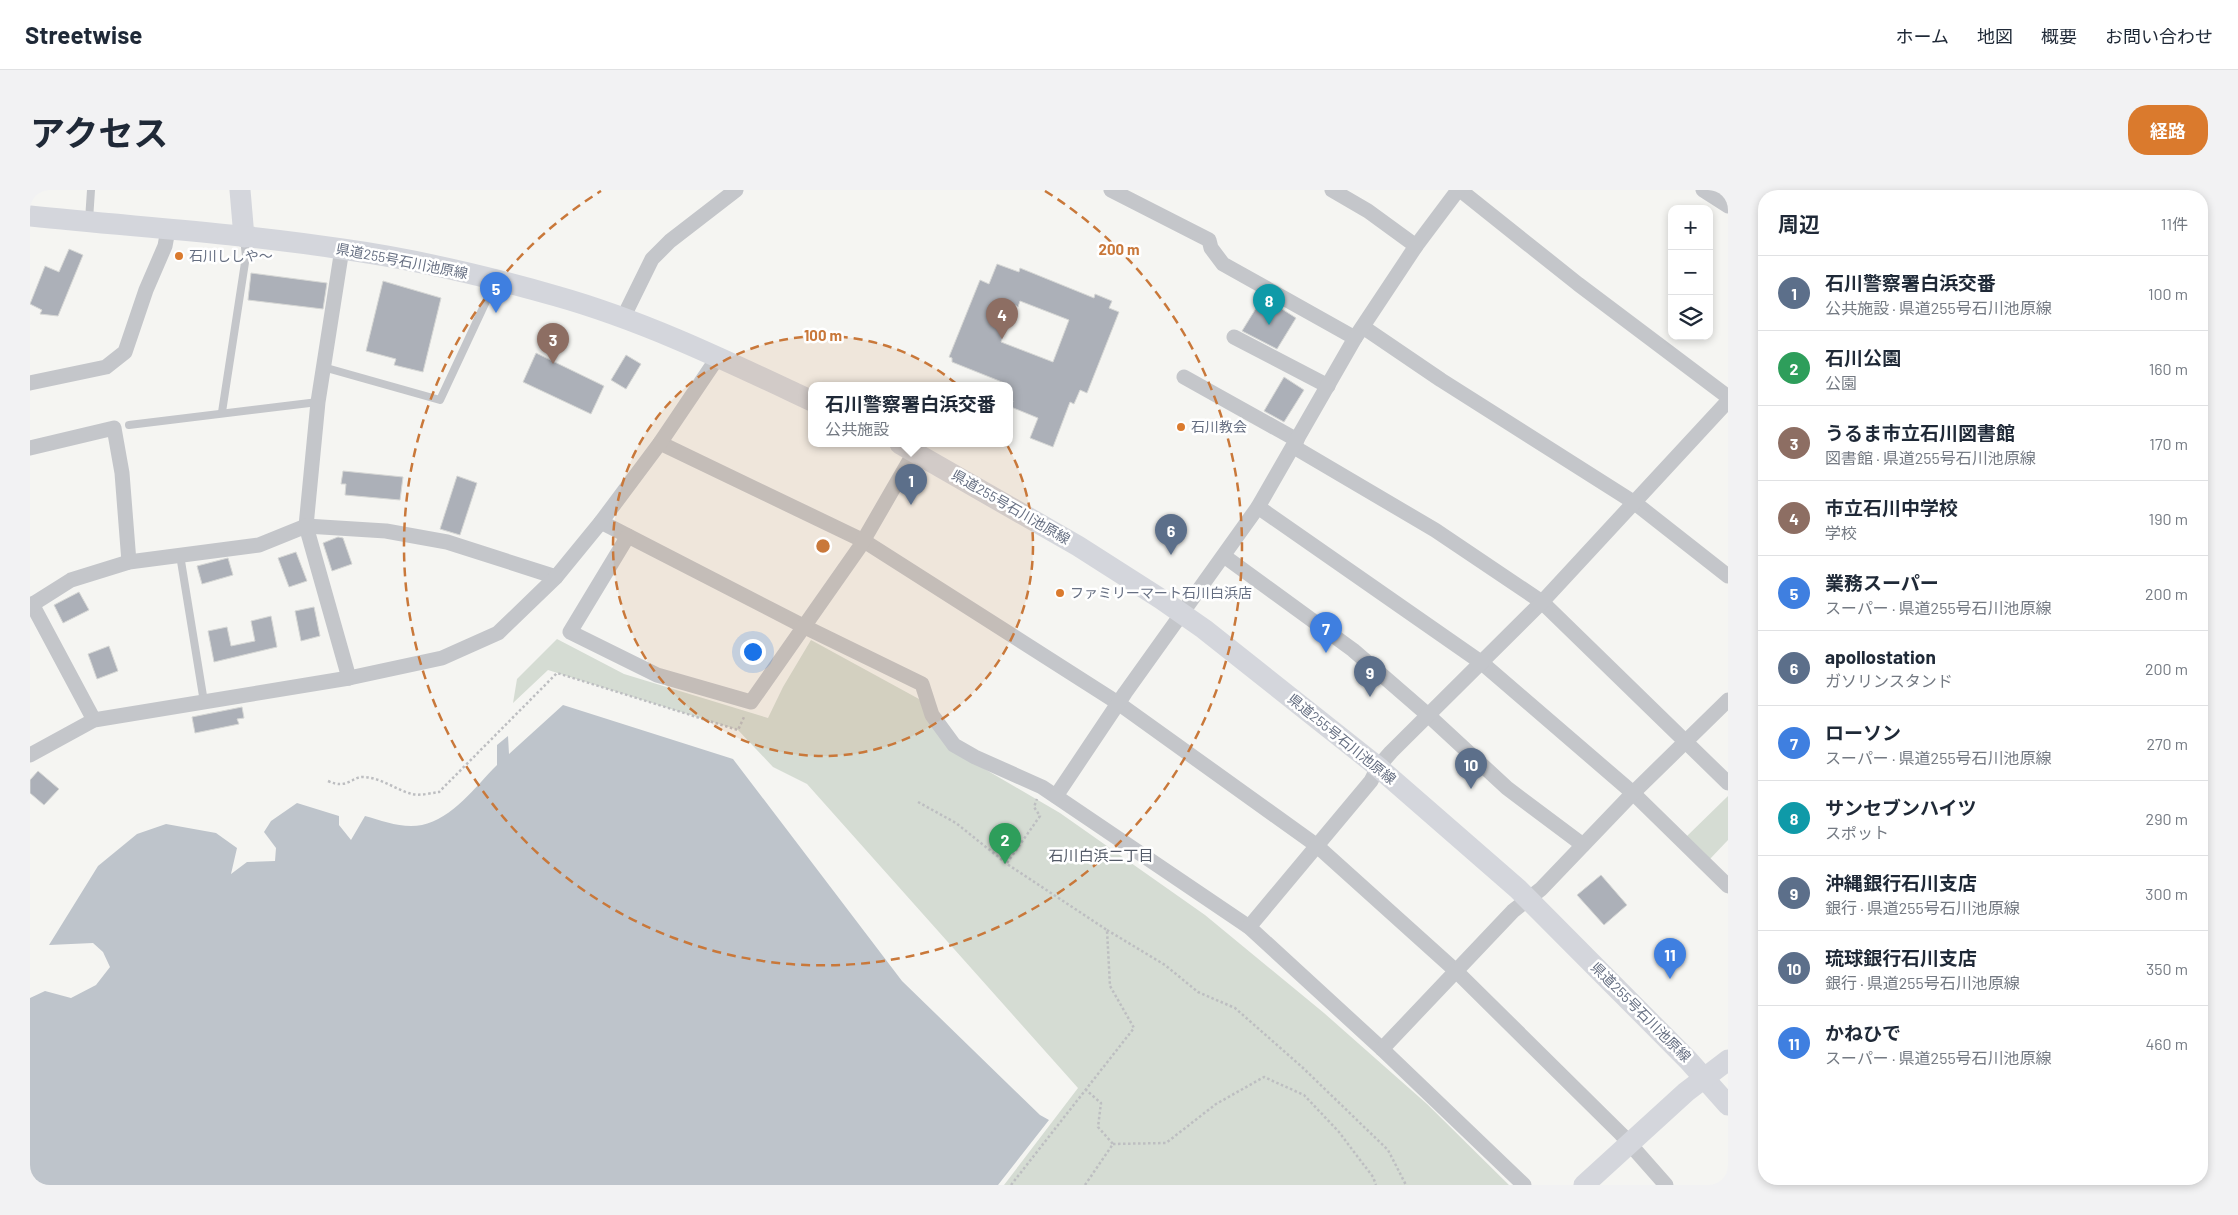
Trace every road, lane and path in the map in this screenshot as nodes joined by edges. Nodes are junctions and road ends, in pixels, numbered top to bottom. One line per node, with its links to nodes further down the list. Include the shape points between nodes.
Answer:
1 (91, 190): 10 (lane)
2 (240, 190): 12 (main road)
3 (736, 190): 16 (street, via 670,240 652,259)
4 (1111, 190): 17 (street, via 1209,240 1211,248 1224,264)
5 (1332, 190): 13 (street)
6 (1459, 190): 13 (street); 24 (street)
7 (1703, 190): 8 (street)
8 (1728, 206)
9 (30, 216): 10 (main road, 県道255号石川池原線)
10 (89, 222): 11 (main road, 県道255号石川池原線)
11 (168, 230): 12 (main road, 県道255号石川池原線); 22 (street, via 125,352 106,367)
12 (244, 237): 14 (main road, 県道255号石川池原線); 28 (lane, via 246,256)
13 (1416, 246): 17 (street)
14 (342, 249): 15 (main road, 県道255号石川池原線); 20 (street)
15 (496, 280): 16 (main road, 県道255号石川池原線, via 559,296); 20 (lane, via 440,400)
16 (623, 318): 19 (main road, 県道255号石川池原線)
17 (1359, 333): 23 (street); 34 (street, via 1441,380)
18 (1234, 337): 23 (street)
19 (718, 357): 25 (main road, 県道255号石川池原線); 30 (street)
20 (324, 367): 26 (street)
21 (1184, 377): 31 (street)
22 (30, 383)
23 (1328, 386): 31 (street)
24 (1728, 397)
25 (808, 399)
26 (318, 402): 28 (lane); 37 (street)
27 (1728, 402): 34 (street)
28 (222, 412): 29 (lane)
29 (129, 426)
30 (660, 443): 36 (street); 39 (street)
31 (1295, 444): 35 (street); 45 (street, via 1435,530)
32 (30, 448): 42 (street, via 114,428 122,473)
33 (908, 448): 39 (street); 47 (main road, 県道255号石川池原線, via 1078,546)
34 (1635, 503): 43 (street); 45 (street)
35 (1258, 507): 41 (street); 49 (street)
36 (602, 522): 38 (street); 44 (street)
37 (306, 526): 40 (street, via 259,545); 44 (street, via 386,530 447,542); 50 (street)
38 (628, 536): 48 (street); 53 (street, via 570,632 657,675)
39 (864, 541): 48 (street); 54 (street)
40 (180, 555): 42 (street); 52 (lane)
41 (1224, 556): 47 (street); 55 (street, via 1352,650)
42 (129, 562): 46 (street, via 72,580)
43 (1728, 576)
44 (556, 577): 50 (street, via 498,633 442,658)
45 (1542, 602): 49 (street); 57 (street)
46 (31, 605): 56 (street)
47 (1182, 614): 54 (street); 59 (main road, 県道255号石川池原線)
48 (805, 627): 53 (street); 64 (street, via 922,684 932,715 954,744 975,757 1042,786)
49 (1482, 663): 55 (street); 62 (street)
50 (349, 678): 52 (street)
51 (1728, 700): 57 (street)
52 (204, 702): 56 (street)
53 (751, 702): 60 (path, via 738,730 557,673 439,792 413,795 362,777 349,784)
54 (1118, 703): 64 (street); 66 (street)
55 (1428, 715): 59 (street); 67 (street, via 1507,788)
56 (94, 720): 58 (street)
57 (1686, 742): 61 (street); 62 (street)
58 (30, 755)
59 (1378, 767): 66 (street); 70 (main road, 県道255号石川池原線)
60 (328, 780)
61 (1728, 783)
62 (1633, 793): 67 (street); 69 (street)
63 (1038, 795): 68 (path, via 1034,807 1040,816)
64 (1056, 796): 71 (street)
65 (918, 802): 68 (path, via 956,823)
66 (1316, 845): 71 (street); 73 (street)
67 (1583, 845): 70 (street)
68 (1007, 864): 72 (path)
69 (1728, 886)
70 (1528, 900): 73 (street, via 1513,911); 76 (main road, 県道255号石川池原線)
71 (1249, 927): 74 (street)
72 (1106, 930): 77 (path, via 1110,986 1134,1028); 84 (path, via 1165,965 1198,992 1235,1008 1388,1150)
73 (1456, 971): 74 (street); 80 (street)
74 (1382, 1049): 85 (street)
75 (1728, 1060): 76 (main road)
76 (1706, 1078): 78 (main road, 県道255号石川池原線); 80 (main road, via 1686,1092)
77 (1086, 1090): 79 (path, via 1101,1103 1098,1127); 81 (path)
78 (1728, 1105)
79 (1113, 1144): 82 (path); 83 (path, via 1166,1143 1216,1104 1264,1076 1304,1095 1339,1132)
80 (1630, 1144): 86 (main road); 87 (street)
81 (1011, 1185)
82 (1085, 1185)
83 (1376, 1185)
84 (1406, 1185)
85 (1524, 1185)
86 (1584, 1185)
87 (1666, 1185)

